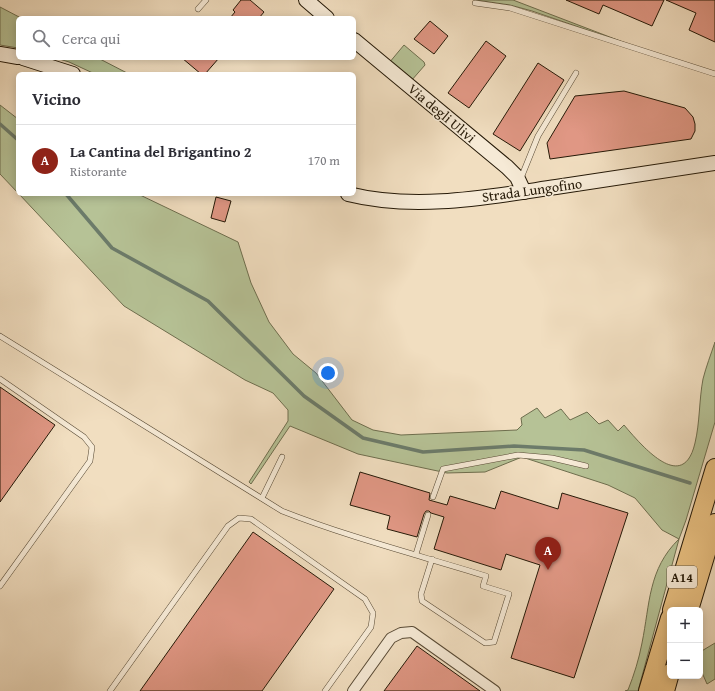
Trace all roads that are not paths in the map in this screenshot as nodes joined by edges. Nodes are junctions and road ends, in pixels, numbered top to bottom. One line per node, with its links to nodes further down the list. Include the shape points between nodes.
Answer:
1 (206, 0): 4 (lane)
2 (306, 0): 5 (main road)
3 (475, 3): 12 (lane, via 510,8)
4 (198, 9)
5 (325, 16)
6 (356, 42): 14 (main road, Via degli Ulivi, via 488,150 518,177)
7 (0, 54): 8 (main road)
8 (16, 57)
9 (29, 60): 10 (main road)
10 (67, 72)
11 (576, 72): 14 (lane, via 538,136)
12 (715, 74)
13 (715, 163): 14 (main road, Strada Lungofino)
14 (522, 186): 15 (main road, Strada Lungofino, via 435,201 388,200)
15 (356, 195)
16 (0, 336): 22 (lane)
17 (0, 379): 28 (lane, via 84,437 92,447 90,461)
18 (282, 457): 22 (lane)
19 (586, 466): 21 (lane, via 552,458 518,455 443,469)
20 (715, 468): 25 (highway, A14)
21 (433, 497)
22 (262, 498): 26 (lane, via 282,511 316,524)
23 (428, 515): 26 (lane)
24 (715, 523): 25 (highway, A14)
25 (700, 546): 29 (highway, A14); 30 (highway, A14)
26 (416, 554): 27 (lane)
27 (432, 559): 27 (lane, via 486,576 483,586 508,594 494,642 485,643 422,601 421,594)
28 (0, 586)
29 (673, 607)
30 (690, 607)
31 (667, 628): 37 (highway)
32 (668, 679): 38 (highway)
33 (110, 691): 34 (lane, via 228,526 239,518 251,519 365,599 373,612 371,627)
34 (325, 691)
35 (353, 691): 36 (street, via 391,638 401,633 412,632)
36 (495, 691)
37 (648, 691)
38 (664, 691)

